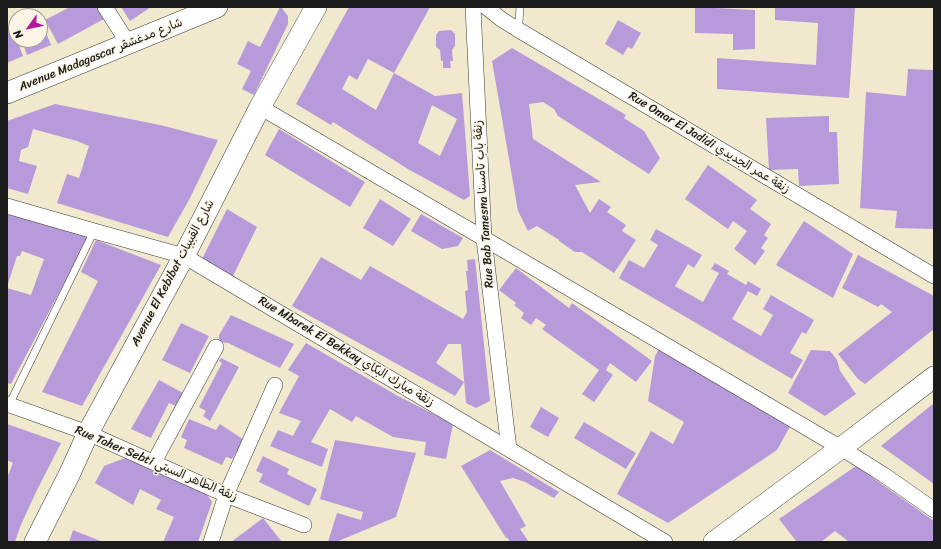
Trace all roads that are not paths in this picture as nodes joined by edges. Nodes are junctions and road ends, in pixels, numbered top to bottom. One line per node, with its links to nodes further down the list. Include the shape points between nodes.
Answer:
1 (105, 7): 8 (street)
2 (217, 7): 8 (street, Avenue Madagascar شارع مدغشقر)
3 (316, 7): 10 (street, Avenue El Kebibat شارع القبيبات)
4 (473, 7): 13 (street, Rue Bab Tamesna زنقة باب تامسنا)
5 (486, 7): 7 (street, Rue Omar El Jadidi زنقة عمر الجديدي)
6 (520, 7): 7 (lane)
7 (517, 29): 15 (street, Rue Omar El Jadidi زنقة عمر الجديدي)
8 (128, 43): 9 (street, Avenue Madagascar شارع مدغشقر)
9 (7, 93)
10 (260, 107): 13 (street); 14 (street, Avenue El Kebibat شارع القبيبات)
11 (7, 206): 12 (street, Rue Mbarek El Bekkay زنقة مبارك البكاي)
12 (94, 231): 14 (street, Rue Mbarek El Bekkay زنقة مبارك البكاي); 19 (lane)
13 (484, 239): 21 (street); 22 (street, Rue Bab Tamesna زنقة باب تامسنا)
14 (184, 256): 20 (street, Avenue El Kebibat شارع القبيبات); 22 (street, Rue Mbarek El Bekkay زنقة مبارك البكاي)
15 (934, 276)
16 (216, 347): 23 (street)
17 (931, 384): 21 (street)
18 (275, 385): 24 (street)
19 (8, 405): 20 (street, Rue Taher Sebti زنقة الطاهر السبتي)
20 (88, 433): 23 (street, Rue Taher Sebti زنقة الطاهر السبتي); 27 (street, Avenue El Kebibat شارع القبيبات)
21 (841, 448): 25 (street); 30 (street)
22 (509, 449): 29 (street, Rue Mbarek El Bekkay زنقة مبارك البكاي)
23 (154, 462): 24 (street, Rue Taher Sebti زنقة الطاهر السبتي)
24 (226, 495): 26 (street, Rue Taher Sebti زنقة الطاهر السبتي); 28 (street)
25 (934, 510)
26 (304, 525)
27 (36, 542)
28 (211, 542)
29 (665, 542)
30 (714, 542)

